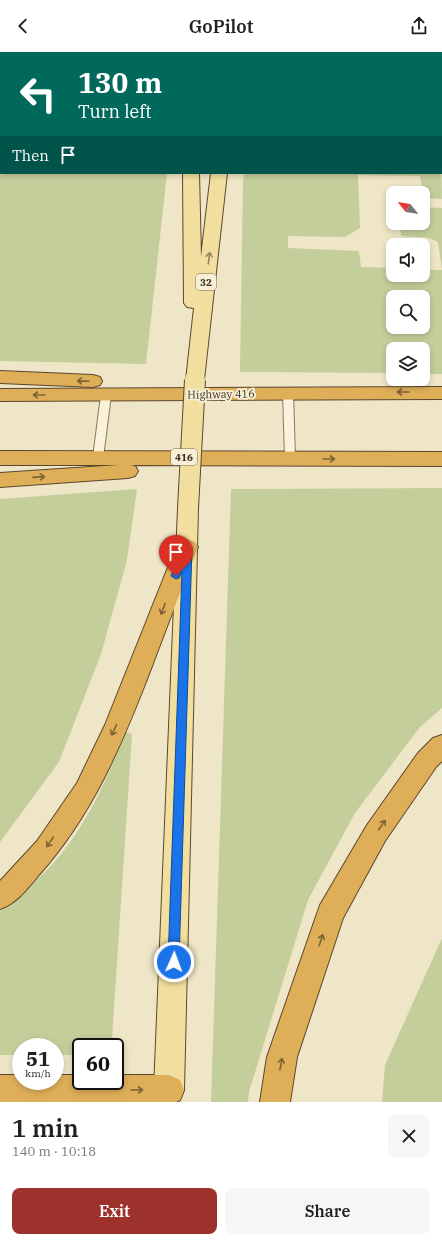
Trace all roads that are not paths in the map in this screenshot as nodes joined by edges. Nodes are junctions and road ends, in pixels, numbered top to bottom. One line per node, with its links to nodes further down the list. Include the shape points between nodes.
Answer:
1 (188, 177): 4 (main road, 32)
2 (220, 177): 4 (main road, 32, one-way to 2)
3 (0, 377): 7 (highway, one-way to 3, via 143,383)
4 (195, 380): 16 (main road, 32, bridge)
5 (288, 392): 6 (highway, Highway 416, one-way to 5); 7 (highway, Highway 416); 13 (lane)
6 (442, 392)
7 (262, 393): 9 (highway, Highway 416)
8 (0, 395): 9 (highway, Highway 416, one-way to 8)
9 (106, 395): 11 (lane)
10 (0, 458): 11 (highway, 416)
11 (98, 458): 12 (highway, 416)
12 (270, 458): 13 (highway, 416); 15 (highway, one-way to 12, via 178,468)
13 (290, 459): 14 (highway, 416, one-way to 14)
14 (442, 459)
15 (0, 480)
16 (187, 547): 18 (highway, one-way to 18, via 117,725 86,790 46,849); 20 (main road, 32)
17 (442, 745): 21 (highway, one-way to 17, via 282,1057 330,914 376,833 427,760)
18 (0, 897)
19 (0, 1090): 20 (highway, one-way to 20)
20 (169, 1096)
21 (275, 1102)

